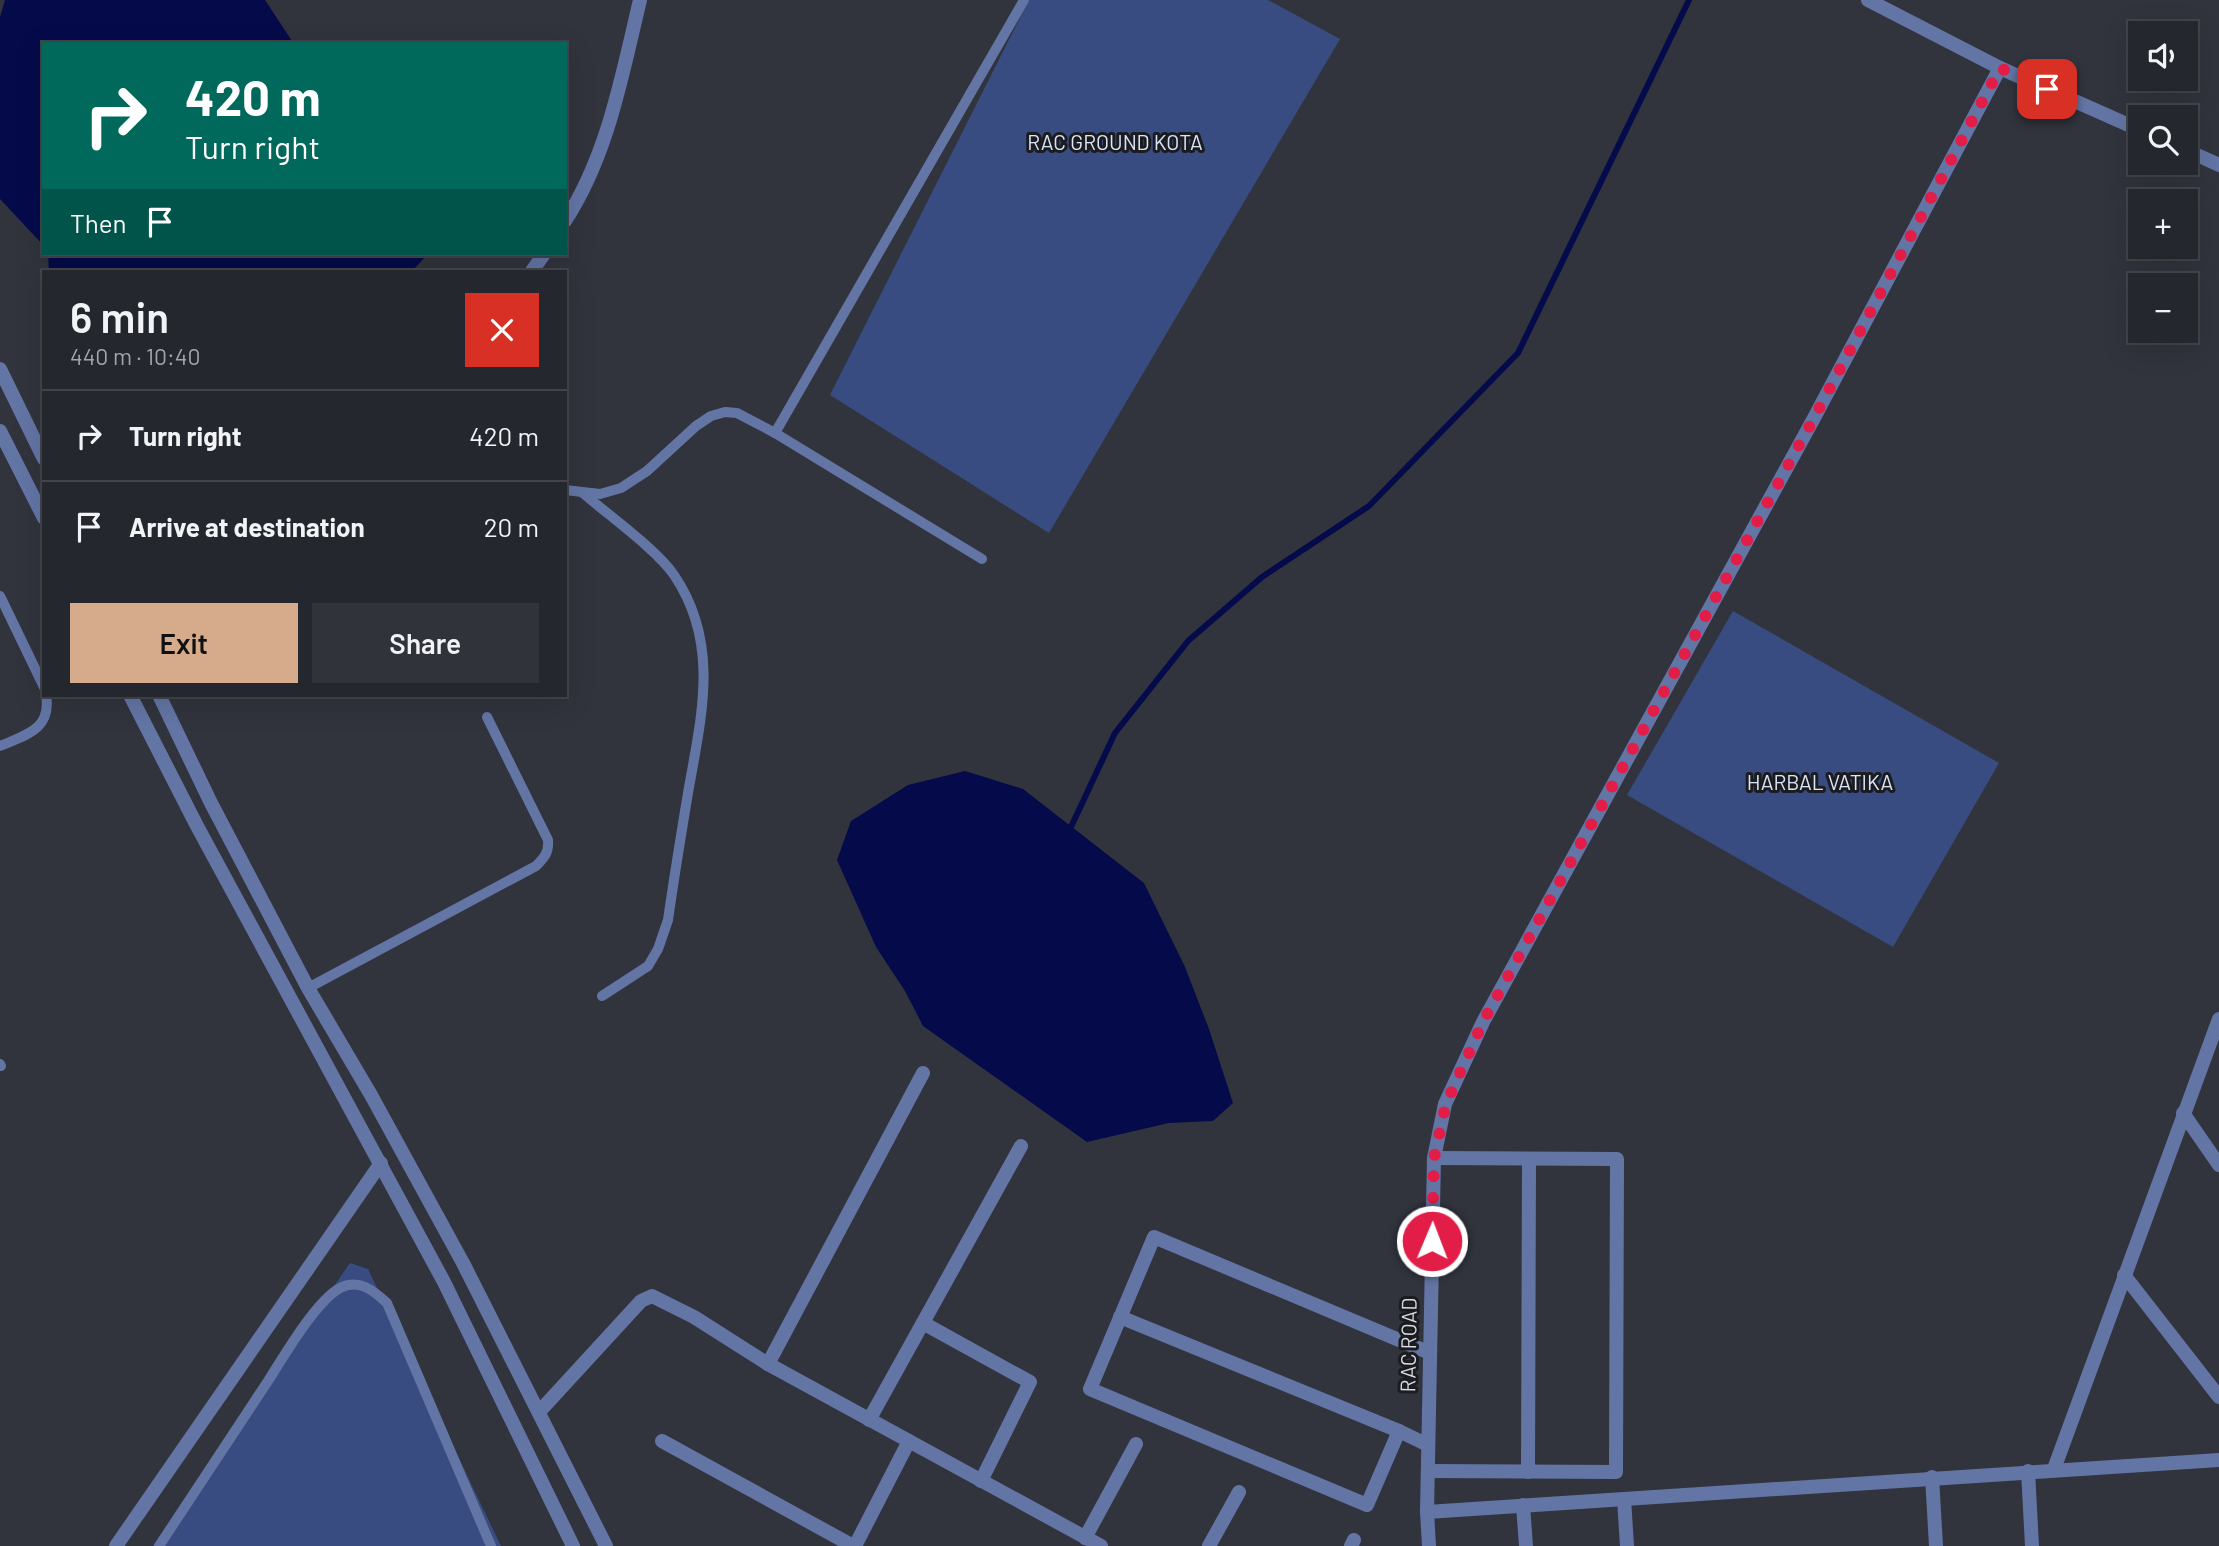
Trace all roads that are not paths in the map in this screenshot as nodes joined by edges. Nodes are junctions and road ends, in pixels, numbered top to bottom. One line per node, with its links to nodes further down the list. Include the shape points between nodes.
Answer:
1 (640, 0): 8 (street, via 608,126 580,198)
2 (1024, 0): 11 (lane)
3 (1868, 0): 4 (street)
4 (2000, 68): 5 (street); 30 (street, RAC ROAD, via 1483,1022 1446,1104)
5 (2128, 125)
6 (2198, 155): 7 (street)
7 (2219, 165)
8 (567, 217)
9 (2, 374): 12 (street)
10 (0, 431): 15 (street)
11 (775, 433): 14 (lane, via 737,413 711,416 621,488); 16 (lane)
12 (42, 455)
13 (567, 490): 14 (lane)
14 (583, 493): 25 (lane, via 674,574 692,608 703,647 705,695 668,920 659,949 648,966)
15 (42, 514)
16 (982, 559)
17 (0, 596): 18 (lane)
18 (42, 683)
19 (46, 697): 23 (lane, via 48,709 42,724)
20 (131, 697): 32 (street)
21 (160, 697): 24 (street)
22 (487, 717): 24 (lane, via 548,840 546,856 536,866)
23 (0, 746)
24 (308, 988): 40 (street, via 463,1263)
25 (602, 996)
26 (2219, 1018): 28 (street)
27 (923, 1073): 38 (street)
28 (2183, 1113): 33 (street); 34 (street)
29 (1021, 1146): 36 (street)
30 (1434, 1158): 31 (street); 37 (street, RAC ROAD)
31 (1529, 1158): 51 (street); 51 (street, via 1617,1159 1616,1472)
32 (381, 1163): 59 (street); 62 (street)
33 (2219, 1165)
34 (2124, 1275): 39 (street); 48 (street)
35 (1120, 1317): 37 (street, via 1154,1237); 42 (street); 42 (street, via 1090,1389 1367,1506)
36 (923, 1323): 41 (street); 53 (street, via 1030,1382)
37 (1430, 1353): 46 (street, RAC ROAD)
38 (768, 1364): 40 (street, via 694,1317 646,1297); 41 (street)
39 (2219, 1398)
40 (539, 1412): 63 (street)
41 (869, 1420): 44 (street)
42 (1399, 1430): 46 (street)
43 (662, 1441): 64 (street)
44 (909, 1441): 53 (street); 64 (street)
45 (1136, 1444): 58 (street)
46 (1428, 1445): 50 (street, RAC ROAD)
47 (2219, 1460): 48 (street)
48 (2054, 1469): 49 (street)
49 (2028, 1471): 52 (street); 71 (street)
50 (1427, 1472): 51 (street); 57 (street, RAC ROAD)
51 (1528, 1472)
52 (1932, 1477): 55 (street); 70 (street)
53 (981, 1481): 58 (street)
54 (1239, 1492): 66 (street)
55 (1624, 1499): 56 (street); 69 (street)
56 (1523, 1505): 57 (street); 68 (street)
57 (1427, 1512): 67 (street, RAC ROAD)
58 (1086, 1538): 65 (street)
59 (116, 1546)
60 (159, 1546): 61 (lane, via 325,1300 342,1287 362,1285 387,1303)
61 (491, 1546)
62 (573, 1546)
63 (606, 1546)
64 (854, 1546)
65 (1101, 1546)
66 (1209, 1546)
67 (1429, 1546)
68 (1526, 1546)
69 (1627, 1546)
70 (1936, 1546)
71 (2032, 1546)

